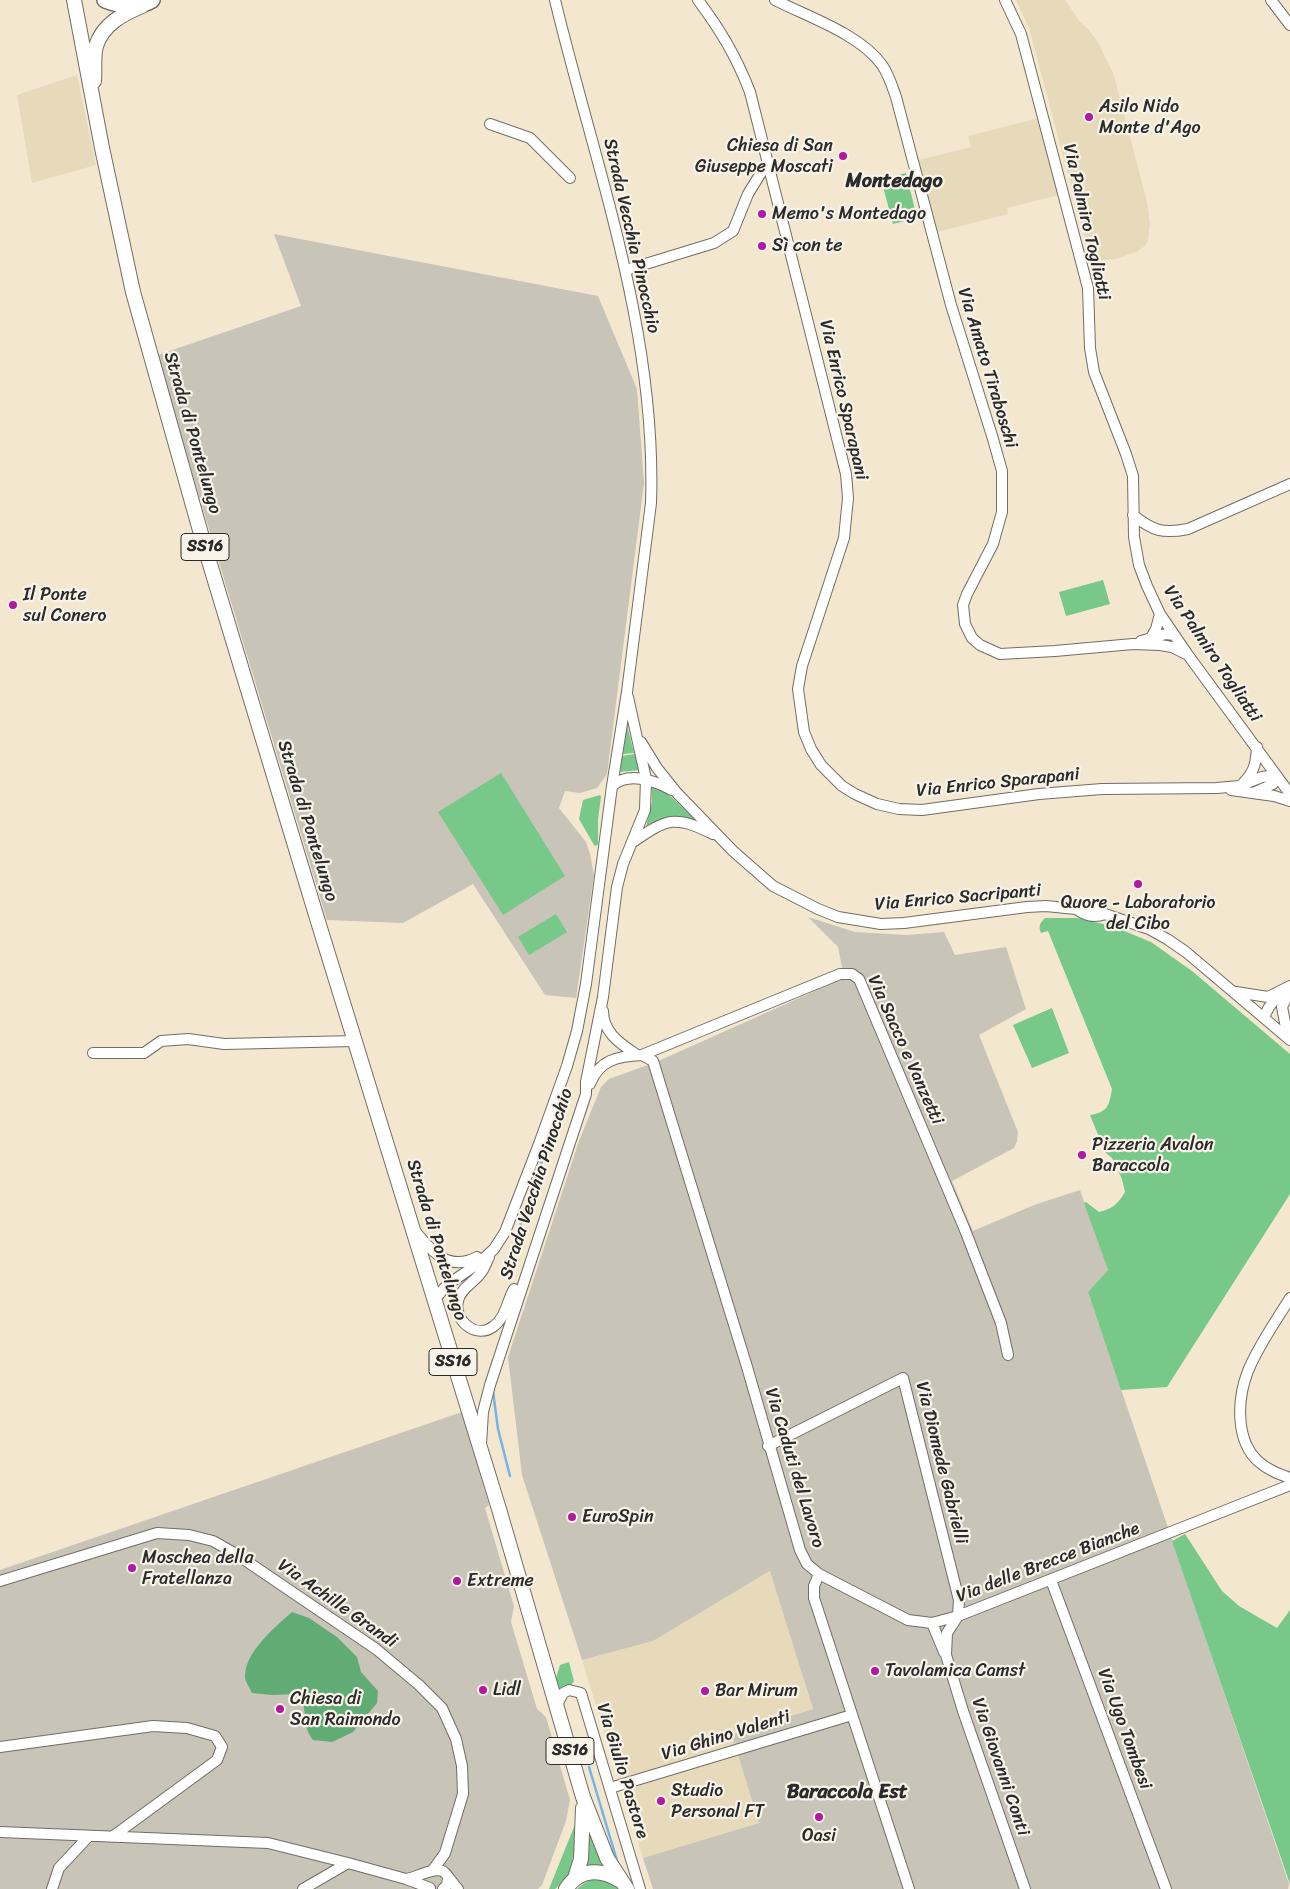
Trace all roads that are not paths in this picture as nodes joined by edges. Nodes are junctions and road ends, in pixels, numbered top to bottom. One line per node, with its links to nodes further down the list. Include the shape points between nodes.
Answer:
1 (74, 0): 10 (main road, Strada di Pontelungo / SS16)
2 (105, 0): 8 (highway, via 123,5)
3 (555, 0): 14 (street, Strada Vecchia Pinocchio)
4 (698, 0): 12 (street, Via Enrico Sparapani, via 722,32 739,64 755,110)
5 (776, 0): 20 (street, Via Amato Tiraboschi, via 865,48 885,70 896,97 951,305 1002,471 1000,520 993,544 963,605 965,624 972,638 1000,654)
6 (1005, 0): 16 (street, Via Palmiro Togliatti, via 1021,34 1088,288 1094,372 1133,476)
7 (1272, 0): 9 (street)
8 (148, 3): 10 (main road, via 124,13 103,31 96,46)
9 (1290, 25)
10 (93, 102): 42 (main road, Strada di Pontelungo / SS16, via 133,292 161,394)
11 (490, 124): 13 (street, via 530,138)
12 (767, 163): 14 (street, via 748,194 734,231 714,243); 30 (street, Via Enrico Sparapani, via 847,482 844,538 802,666 798,689 804,732 821,765 854,794 899,809 922,810 1102,789)
13 (570, 178)
14 (626, 270): 23 (street, Strada Vecchia Pinocchio, via 649,409 652,473 648,533)
15 (1290, 484): 16 (street, via 1181,530 1160,532)
16 (1133, 515): 17 (street, Via Palmiro Togliatti, via 1140,565)
17 (1160, 614): 18 (street, Via Palmiro Togliatti); 19 (street)
18 (1174, 635): 19 (street, Via Amato Tiraboschi); 21 (street); 22 (street, Via Palmiro Togliatti)
19 (1151, 638): 20 (street, Via Amato Tiraboschi)
20 (1133, 644): 21 (street, Via Amato Tiraboschi)
21 (1160, 645): 22 (street, Via Amato Tiraboschi)
22 (1188, 655): 25 (street, Via Palmiro Togliatti)
23 (627, 692): 24 (street, Strada Vecchia Pinocchio); 28 (street, Strada Vecchia Pinocchio)
24 (637, 735): 27 (street, Strada Vecchia Pinocchio); 31 (street, Via Enrico Sacripanti, via 656,768)
25 (1256, 747): 26 (street, Via Palmiro Togliatti); 29 (street, via 1256,764 1251,775)
26 (1276, 775): 29 (street, Via Enrico Sparapani); 32 (street, via 1273,784); 33 (street, Via Palmiro Togliatti)
27 (646, 779): 28 (street, via 624,779); 31 (street, Via Enrico Sacripanti); 36 (street, Strada Vecchia Pinocchio, via 645,810)
28 (612, 786): 47 (street, Strada Vecchia Pinocchio, via 577,1031 536,1153 505,1232)
29 (1239, 786): 30 (street, Via Enrico Sparapani)
30 (1217, 788): 32 (street, Via Enrico Sparapani)
31 (677, 793): 35 (street, Via Enrico Sacripanti)
32 (1251, 793): 34 (street, Via Enrico Sparapani)
33 (1290, 794)
34 (1290, 801)
35 (720, 837): 36 (street, Via Enrico Sacripanti, via 693,824 665,822); 38 (street, Via Enrico Sacripanti, via 773,886 818,909 845,918 881,924 904,923 1046,906 1076,909 1090,916 1105,914 1149,929 1167,939)
36 (633, 842): 39 (street, Strada Vecchia Pinocchio, via 617,888)
37 (1287, 991): 38 (street, via 1268,997); 40 (street); 41 (street, via 1282,1007)
38 (1234, 992): 40 (street, Via Enrico Sacripanti)
39 (603, 997): 44 (street, via 603,1018 608,1030); 45 (street, Strada Vecchia Pinocchio)
40 (1264, 1017): 41 (street, Via Enrico Sacripanti)
41 (1289, 1039)
42 (355, 1041): 43 (street, via 224,1044 188,1039 161,1042 144,1052); 46 (main road, Strada di Pontelungo / SS16)
43 (93, 1053)
44 (640, 1055): 45 (street, Via Sacco e Vanzetti, via 603,1064 594,1074); 51 (street, Via Sacco e Vanzetti, via 840,974 852,974 859,979 965,1230 1001,1323); 52 (street, Via Caduti del Lavoro, via 653,1061)
45 (586, 1094): 48 (street, Strada Vecchia Pinocchio)
46 (414, 1229): 47 (street, Strada Vecchia Pinocchio, via 438,1256 452,1261 467,1262); 50 (main road, Strada di Pontelungo / SS16)
47 (494, 1249): 48 (street, via 480,1274 458,1300 458,1316 462,1322 479,1331 496,1326 513,1291); 50 (street, Strada Vecchia Pinocchio, via 447,1285)
48 (524, 1277): 53 (street, Strada Vecchia Pinocchio, via 483,1412)
49 (1290, 1298): 54 (street, via 1248,1371 1240,1413 1247,1445 1258,1462)
50 (435, 1299): 53 (main road, Strada di Pontelungo / SS16)
51 (1008, 1355)
52 (768, 1446): 56 (street, Via Caduti del Lavoro, via 800,1550 807,1564); 59 (street, Via Diomede Gabrielli, via 903,1378 959,1600)
53 (481, 1450): 62 (main road, SS16)
54 (1290, 1478)
55 (1290, 1485): 57 (street, Via delle Brecce Bianche)
56 (819, 1574): 60 (street, Via delle Brecce Bianche, via 908,1620); 63 (street, Via Caduti del Lavoro, via 814,1598)
57 (1051, 1580): 59 (street, Via delle Brecce Bianche); 85 (street, Via Ugo Tombesi)
58 (0, 1581): 70 (street, Via Achille Grandi, via 157,1533 189,1535 213,1541 236,1554 376,1650 442,1708 456,1739 462,1766 463,1794)
59 (958, 1616): 60 (street, Via delle Brecce Bianche); 61 (street, Via Giovanni Conti, via 947,1633)
60 (932, 1623): 61 (street, Via Giovanni Conti)
61 (946, 1655): 84 (street, Via Giovanni Conti)
62 (557, 1705): 65 (street, Via Giulio Pastore, via 569,1690 581,1693); 66 (main road, SS16)
63 (852, 1715): 65 (street, Via Ghino Valenti); 83 (street, Via Caduti del Lavoro)
64 (0, 1747): 69 (street, via 152,1726 187,1728 215,1736 222,1747 217,1760)
65 (610, 1788): 82 (street, Via Giulio Pastore)
66 (583, 1797): 75 (main road, SS16, via 607,1858); 76 (main road, SS16, via 581,1859)
67 (0, 1832): 68 (street)
68 (88, 1836): 69 (street); 77 (street, via 59,1868)
69 (112, 1837): 71 (street, via 268,1843)
70 (445, 1853): 72 (street, Via Achille Grandi); 73 (street, Via Achille Grandi)
71 (348, 1863): 74 (street); 78 (street)
72 (432, 1871): 73 (street, via 440,1870); 74 (street); 79 (street, via 427,1882)
73 (447, 1876): 80 (street, Via Achille Grandi, via 447,1885); 81 (street)
74 (406, 1879): 79 (street)
75 (624, 1885): 76 (main road, SS16, via 600,1871 587,1873)
76 (568, 1886)
77 (52, 1889)
78 (303, 1889)
79 (431, 1889)
80 (443, 1889)
81 (458, 1889)
82 (640, 1889)
83 (909, 1889)
84 (1025, 1889)
85 (1166, 1889)

